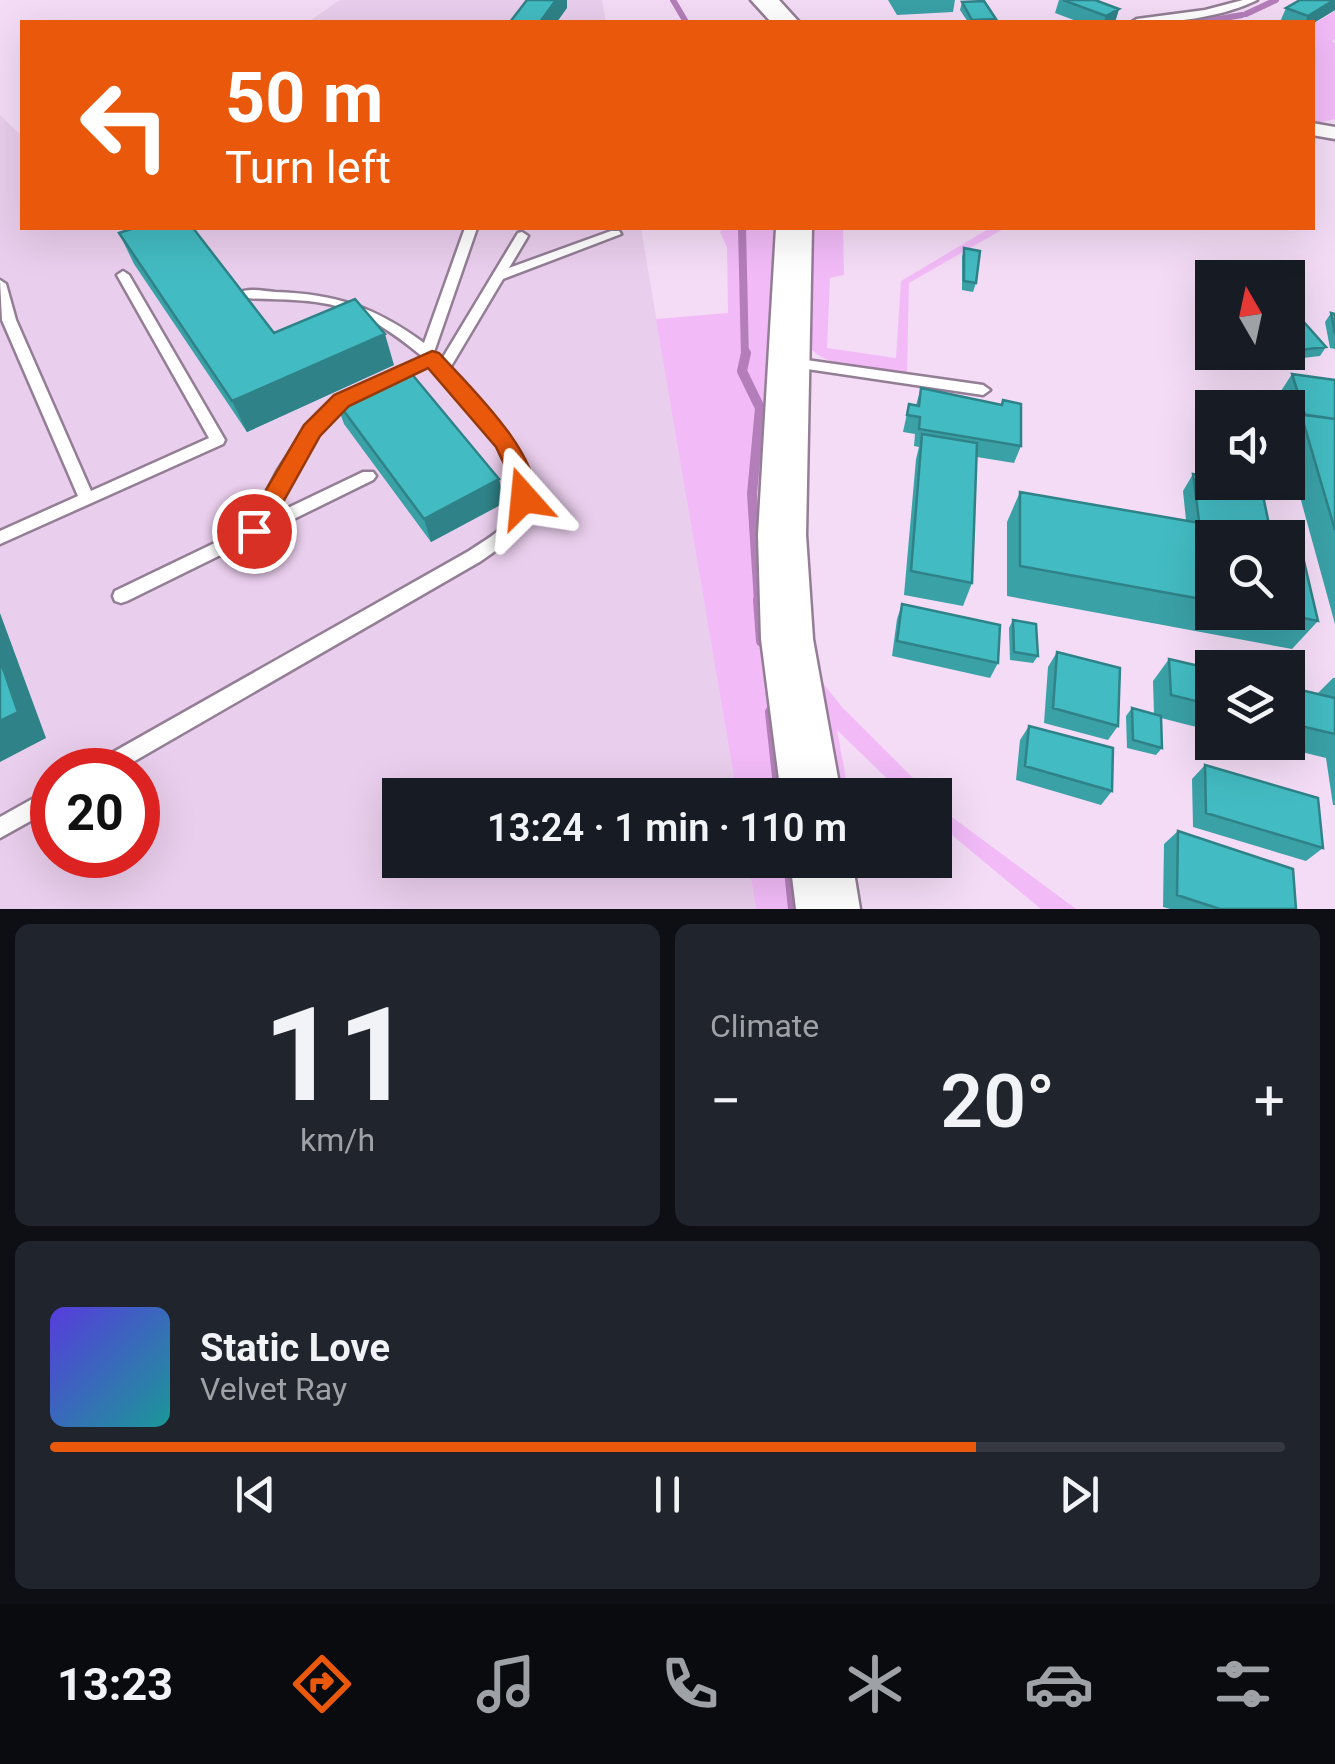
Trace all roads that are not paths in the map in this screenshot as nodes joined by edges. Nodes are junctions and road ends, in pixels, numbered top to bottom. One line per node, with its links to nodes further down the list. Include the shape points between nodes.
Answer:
1 (764, 0): 3 (street)
2 (1253, 0): 4 (lane)
3 (784, 20)
4 (1154, 20)
5 (470, 230): 13 (lane)
6 (794, 230): 14 (street)
7 (615, 234): 10 (lane)
8 (522, 236): 10 (lane)
9 (123, 274): 17 (lane, via 218,440)
10 (498, 276): 13 (lane)
11 (0, 284): 17 (lane, via 9,320)
12 (243, 294): 13 (lane, via 355,307)
13 (434, 360): 18 (lane, via 342,401 312,431); 21 (lane, via 504,442 519,470 524,498 514,528)
14 (788, 362): 15 (lane); 22 (street, via 784,585)
15 (983, 390)
16 (368, 476): 18 (lane)
17 (86, 498): 19 (lane)
18 (254, 531): 20 (lane)
19 (0, 538)
20 (121, 596)
21 (139, 748)
22 (809, 778)
23 (30, 811): 24 (lane)
24 (0, 828)
25 (824, 878): 26 (street)
26 (828, 909)

